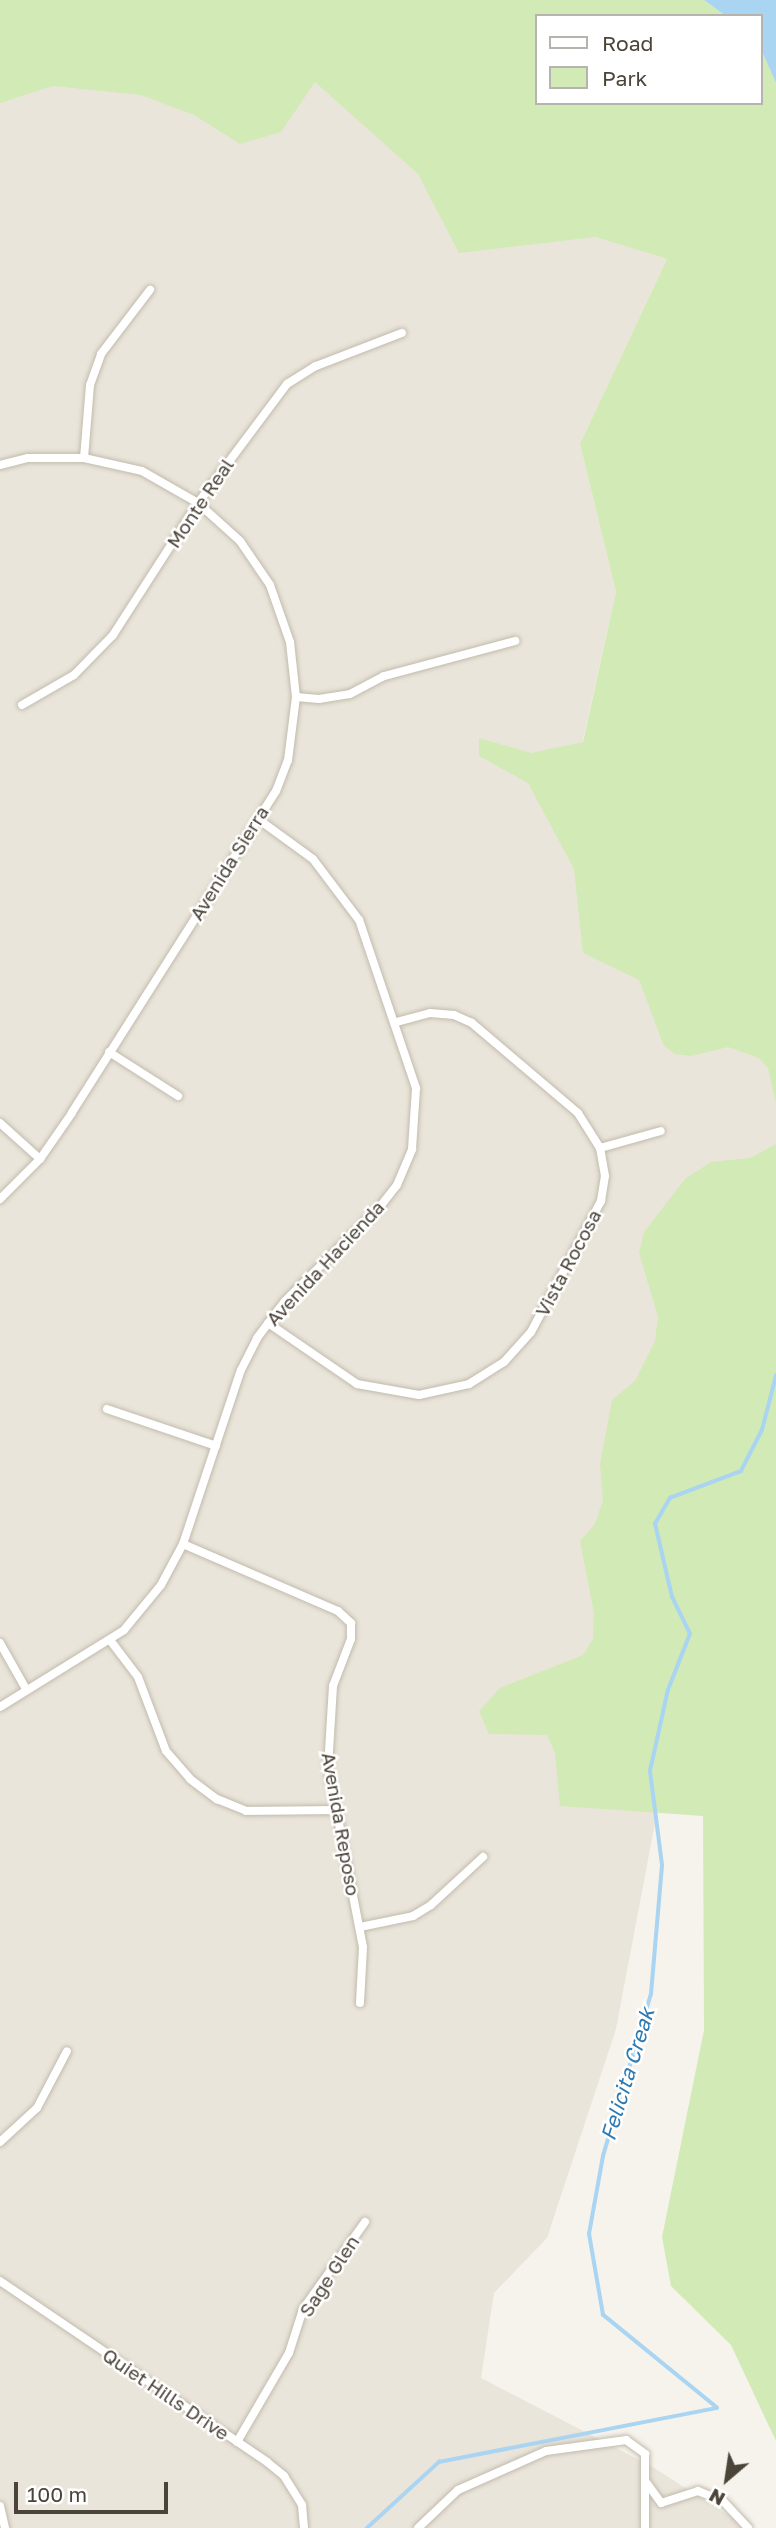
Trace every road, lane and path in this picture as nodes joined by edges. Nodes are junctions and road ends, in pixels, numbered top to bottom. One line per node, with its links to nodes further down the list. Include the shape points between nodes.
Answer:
1 (150, 290): 3 (street, via 101,354 90,385)
2 (402, 333): 5 (street, Monte Real, via 316,366 287,384)
3 (84, 458): 4 (street, Avenida Sierra, via 28,458); 5 (street, Avenida Sierra, via 142,471)
4 (0, 465)
5 (198, 503): 7 (street, Avenida Sierra, via 240,541 270,585 290,642); 8 (street, Monte Real, via 90,662)
6 (515, 641): 7 (street, via 384,676 350,694)
7 (296, 697): 9 (street, Avenida Sierra, via 288,760)
8 (22, 705)
9 (258, 819): 10 (street, Avenida Hacienda, via 330,877 359,920); 11 (street, Avenida Sierra)
10 (396, 1021): 15 (street, Vista Rocosa, via 429,1013 454,1015 471,1023 578,1113); 18 (street, Avenida Hacienda, via 418,1102 412,1149 397,1185)
11 (109, 1052): 12 (street); 16 (street, Avenida Sierra)
12 (178, 1096)
13 (0, 1123): 16 (street)
14 (661, 1131): 15 (street)
15 (600, 1148): 18 (street, Vista Rocosa, via 605,1176 601,1201 585,1235 531,1332 504,1362 469,1384 419,1395 357,1384)
16 (40, 1159): 17 (street, Avenida Sierra)
17 (0, 1199)
18 (268, 1323): 20 (street, Avenida Hacienda, via 241,1370)
19 (107, 1409): 20 (street)
20 (216, 1446): 21 (street, Avenida Hacienda)
21 (183, 1544): 22 (street, Avenida Hacienda, via 161,1586); 26 (street, Avenida Reposo, via 338,1611 351,1623 327,1727)
22 (110, 1640): 24 (street, Avenida Hacienda); 26 (street, via 138,1677 166,1751 217,1799 261,1814)
23 (0, 1643): 24 (street)
24 (26, 1689): 25 (street, Avenida Hacienda)
25 (0, 1707)
26 (335, 1810): 28 (street, Avenida Reposo)
27 (483, 1857): 28 (street, via 413,1916)
28 (360, 1927): 29 (street, Avenida Reposo, via 364,1975)
29 (360, 2003)
30 (66, 2051): 31 (street, via 37,2108)
31 (0, 2142)
32 (365, 2222): 34 (street, Sage Glen, via 303,2309 289,2353)
33 (0, 2281): 34 (street, Quiet Hills Drive)
34 (237, 2442): 38 (street, Quiet Hills Drive, via 284,2476 302,2505)
35 (645, 2479): 39 (street, via 645,2454 626,2440 545,2451 458,2490); 40 (street); 41 (street, via 661,2503 698,2491 723,2501)
36 (0, 2506): 37 (street)
37 (5, 2528)
38 (304, 2528)
39 (418, 2528)
40 (645, 2528)
41 (748, 2528)

